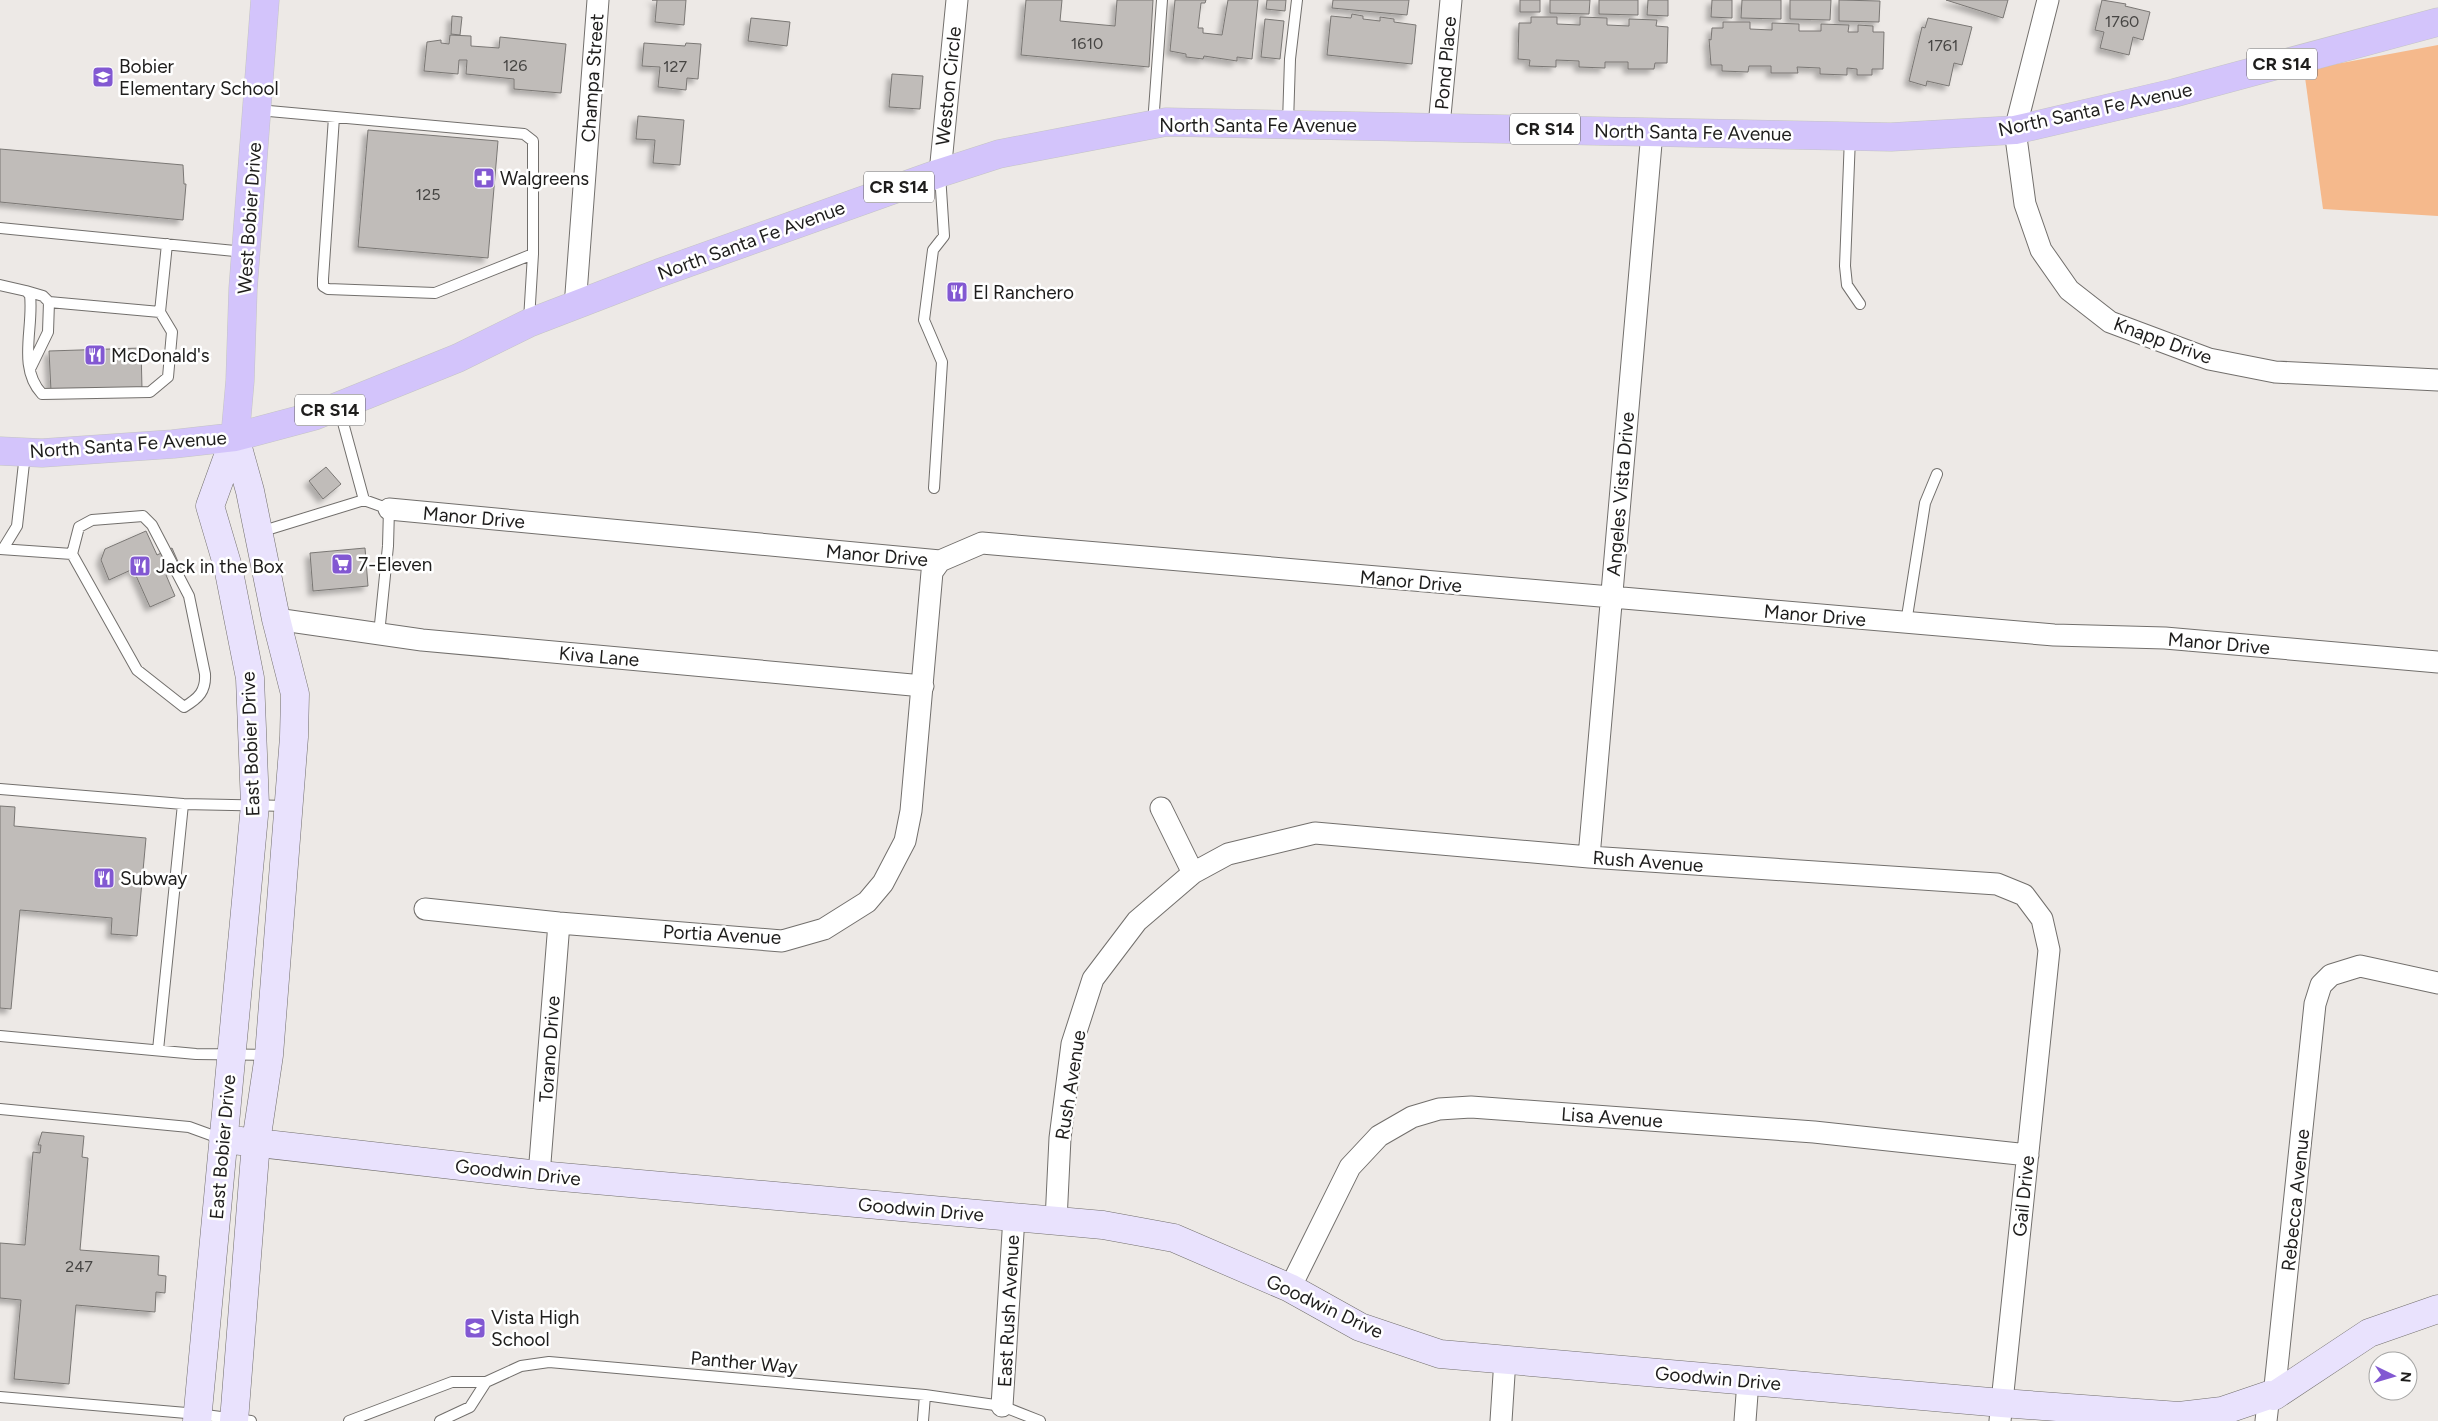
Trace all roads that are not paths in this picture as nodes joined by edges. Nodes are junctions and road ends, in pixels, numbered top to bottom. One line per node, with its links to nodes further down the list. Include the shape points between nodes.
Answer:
1 (265, 0): 9 (main road, West Bobier Drive)
2 (598, 0): 26 (street, Champa Street)
3 (957, 0): 17 (street, Weston Circle)
4 (1162, 0): 12 (lane)
5 (1297, 0): 11 (lane, via 1290,59)
6 (1451, 0): 13 (street, Pond Place)
7 (2048, 0): 14 (street)
8 (2438, 22): 14 (main road, North Santa Fe Avenue / CR S14, via 2174,93)
9 (257, 110): 10 (lane); 20 (main road, West Bobier Drive)
10 (334, 117): 21 (lane, via 530,137 533,141); 21 (lane, via 323,286 328,289 435,292)
11 (1288, 124): 12 (main road, North Santa Fe Avenue / CR S14, via 1166,122); 13 (main road, North Santa Fe Avenue / CR S14)
12 (1152, 125): 17 (main road, North Santa Fe Avenue / CR S14, via 999,154)
13 (1439, 126): 15 (main road, North Santa Fe Avenue / CR S14)
14 (2015, 130): 16 (main road, North Santa Fe Avenue / CR S14); 30 (street, Knapp Drive, via 2025,204 2041,250 2069,290 2110,322 2209,359 2275,372)
15 (1652, 132): 16 (main road, North Santa Fe Avenue / CR S14); 42 (street, Angeles Vista Drive)
16 (1850, 136): 25 (lane, via 1846,285)
17 (940, 173): 26 (main road, North Santa Fe Avenue / CR S14); 35 (lane, via 944,236 933,250 924,320 942,362)
18 (0, 228): 19 (lane)
19 (167, 244): 20 (lane); 27 (lane)
20 (246, 252): 32 (main road, West Bobier Drive)
21 (533, 254): 28 (lane)
22 (0, 285): 23 (lane)
23 (26, 291): 24 (lane, via 44,296); 29 (lane, via 30,300 27,346)
24 (50, 302): 27 (lane); 29 (lane, via 48,332)
25 (1860, 304)
26 (575, 306): 28 (main road, North Santa Fe Avenue / CR S14)
27 (160, 312): 29 (lane, via 172,332 170,367 168,377 150,392 42,394 34,382)
28 (528, 323): 31 (main road, North Santa Fe Avenue / CR S14, via 458,358)
29 (31, 366)
30 (2438, 380)
31 (338, 407): 32 (main road, North Santa Fe Avenue / CR S14); 36 (lane)
32 (234, 437): 33 (main road, North Santa Fe Avenue / CR S14, via 173,444); 38 (street, East Bobier Drive); 50 (street, East Bobier Drive, via 210,506 228,567 250,678)
33 (13, 451): 39 (lane, via 17,526)
34 (1937, 474): 44 (lane, via 1925,503)
35 (934, 488)
36 (364, 500): 37 (lane); 38 (lane)
37 (389, 509): 41 (street, Manor Drive); 45 (lane)
38 (258, 532): 43 (street, East Bobier Drive)
39 (1, 547): 40 (lane)
40 (72, 554): 40 (lane, via 137,670 184,707 198,699 206,686 205,674 189,596 152,525 143,516 92,520 79,527)
41 (940, 562): 42 (street, Manor Drive, via 982,543); 47 (street, Portia Avenue, via 932,572)
42 (1611, 598): 44 (street, Manor Drive); 53 (street, Angeles Vista Drive)
43 (276, 619): 45 (street, Kiva Lane); 51 (street, East Bobier Drive, via 295,694)
44 (1906, 623): 46 (street, Manor Drive, via 2054,635 2165,638)
45 (379, 634): 47 (street, Kiva Lane)
46 (2438, 662)
47 (923, 686): 56 (street, Portia Avenue, via 911,811 904,841 883,883 866,902 824,929 782,940)
48 (0, 789): 49 (lane)
49 (183, 804): 50 (lane); 60 (lane)
50 (255, 805): 51 (lane); 62 (street, East Bobier Drive)
51 (289, 806): 61 (street, East Bobier Drive)
52 (1161, 808): 54 (street)
53 (1589, 857): 54 (street, Rush Avenue, via 1315,833 1228,854); 57 (street, Rush Avenue, via 1997,884 2024,895 2042,919 2049,950)
54 (1193, 873): 69 (street, Rush Avenue, via 1138,921 1093,978 1072,1044 1060,1138)
55 (424, 909): 56 (street, Portia Avenue)
56 (559, 923): 67 (street, Torano Drive)
57 (2047, 972): 66 (street, Gail Drive)
58 (2438, 983): 77 (street, Rebecca Avenue, via 2360,966 2331,974 2321,985 2315,1004)
59 (0, 1036): 60 (lane)
60 (158, 1050): 62 (lane)
61 (269, 1054): 62 (lane); 65 (street, East Bobier Drive)
62 (231, 1055): 64 (street, East Bobier Drive)
63 (0, 1109): 64 (lane, via 189,1127)
64 (223, 1139): 65 (street, Goodwin Drive); 80 (street, East Bobier Drive)
65 (256, 1142): 67 (street, Goodwin Drive); 81 (street, East Bobier Drive)
66 (2028, 1156): 70 (street, Lisa Avenue, via 1814,1132 1471,1107 1439,1109 1412,1117 1379,1136 1350,1167); 79 (street, Gail Drive)
67 (539, 1175): 68 (street, Goodwin Drive)
68 (1014, 1217): 69 (street, Goodwin Drive); 78 (street, East Rush Avenue)
69 (1056, 1221): 70 (street, Goodwin Drive, via 1103,1225 1174,1238)
70 (1290, 1288): 72 (street, Goodwin Drive, via 1360,1327 1440,1354)
71 (2438, 1309): 77 (street, Goodwin Drive, via 2369,1334)
72 (1505, 1360): 73 (street, Goodwin Drive); 86 (street)
73 (1748, 1381): 79 (street, Goodwin Drive); 87 (street)
74 (486, 1382): 75 (lane, Panther Way, via 521,1366 549,1362); 82 (lane, Panther Way, via 452,1382); 83 (lane, via 470,1407)
75 (925, 1395): 78 (lane, Panther Way); 84 (lane)
76 (0, 1397): 80 (lane)
77 (2270, 1404): 79 (street, Goodwin Drive, via 2179,1416)
78 (1002, 1406): 85 (lane, Panther Way)
79 (2001, 1412)
80 (198, 1417): 81 (lane)
81 (240, 1420)
82 (349, 1421)
83 (440, 1421)
84 (923, 1421)
85 (1040, 1421)
86 (1501, 1421)
87 (1745, 1421)

